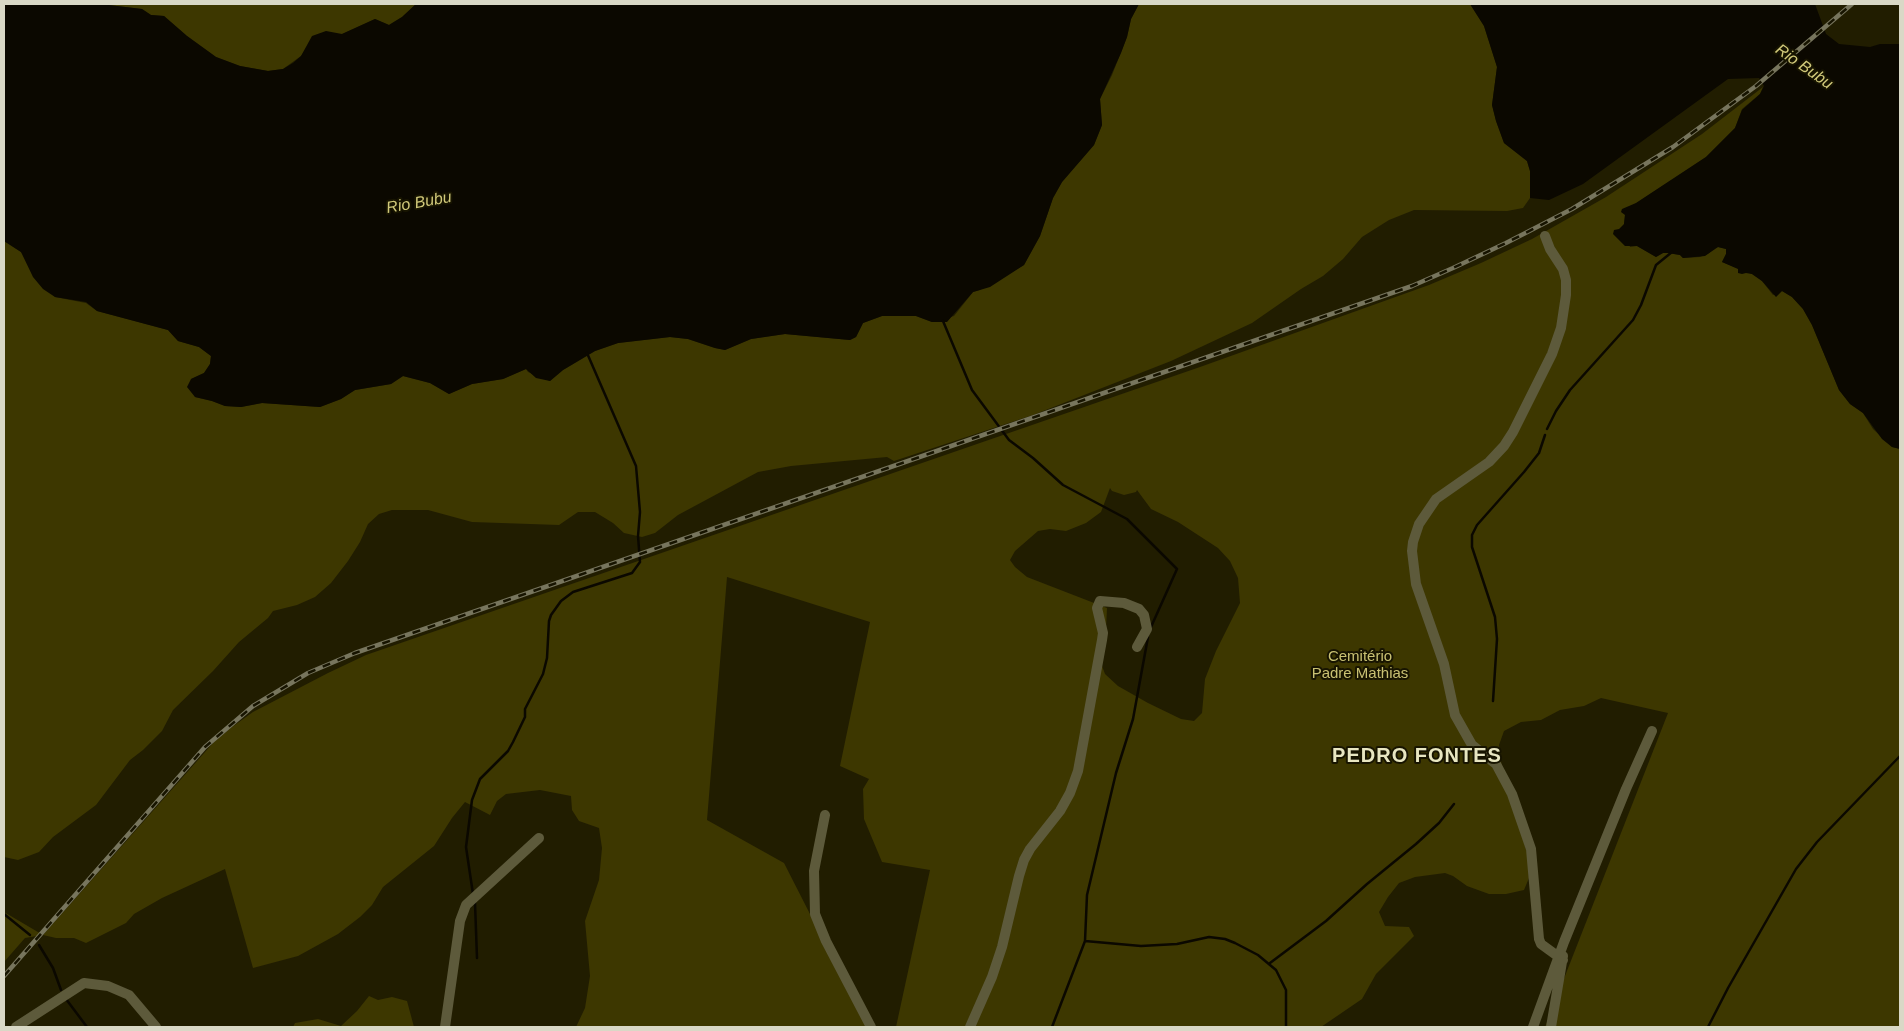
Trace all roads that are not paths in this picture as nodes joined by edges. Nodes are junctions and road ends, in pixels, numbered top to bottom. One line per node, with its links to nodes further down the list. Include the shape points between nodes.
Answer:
1 (1545, 236): 6 (street, via 1566,280 1561,328 1552,354 1504,446 1494,458 1436,499 1419,524 1412,551 1416,584 1444,664 1455,715 1472,745 1496,764 1512,794 1531,849 1539,939)
2 (1137, 647): 11 (street, via 1146,629 1144,615 1139,609 1124,603 1100,601 1097,608 1103,634 1078,771 1060,811 1024,860 1002,947)
3 (1652, 731): 6 (street, via 1626,788)
4 (825, 815): 10 (street, via 814,871 815,914)
5 (539, 838): 9 (street, via 466,905 460,921)
6 (1560, 959): 12 (street); 13 (street)
7 (16, 1027): 8 (street, via 84,983 108,986 129,996)
8 (156, 1027)
9 (445, 1027)
10 (871, 1027)
11 (970, 1027)
12 (1533, 1027)
13 (1551, 1027)

